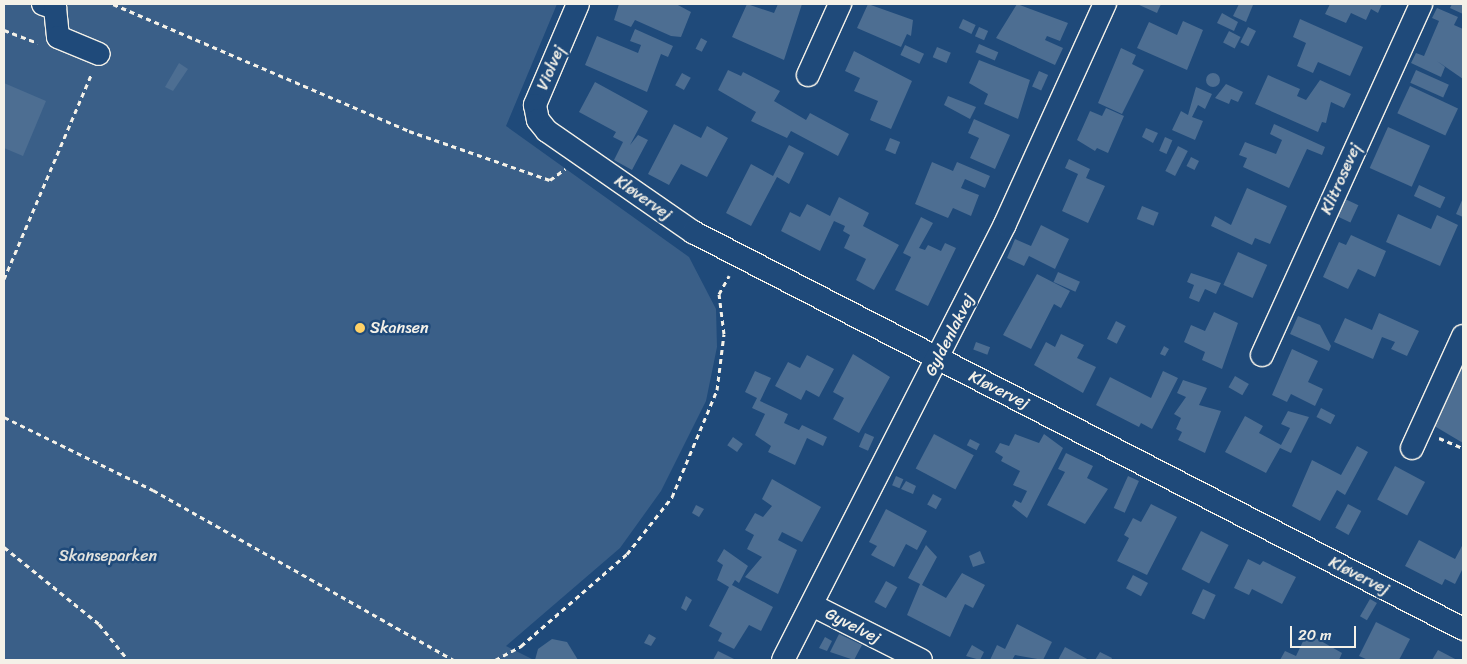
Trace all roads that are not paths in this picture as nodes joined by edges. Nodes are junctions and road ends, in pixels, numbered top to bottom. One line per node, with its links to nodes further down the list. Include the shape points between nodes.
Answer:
1 (43, 4): 6 (street, via 55,8 58,37)
2 (578, 4): 8 (street, Violvej, via 536,104 538,120)
3 (840, 4): 7 (street)
4 (1104, 4): 11 (street, Gyldenlakvej, via 1006,224)
5 (1421, 4): 10 (street, Klitrosevej)
6 (99, 54)
7 (808, 75)
8 (547, 132): 11 (street, Kløvervej, via 693,232)
9 (1463, 336): 12 (street)
10 (1262, 355)
11 (938, 359): 13 (street, Gyldenlakvej); 14 (street, Kløvervej)
12 (1412, 448)
13 (812, 605): 15 (street, Gyldenlakvej); 16 (street, Gyvelvej)
14 (1463, 629)
15 (784, 660)
16 (921, 660)

